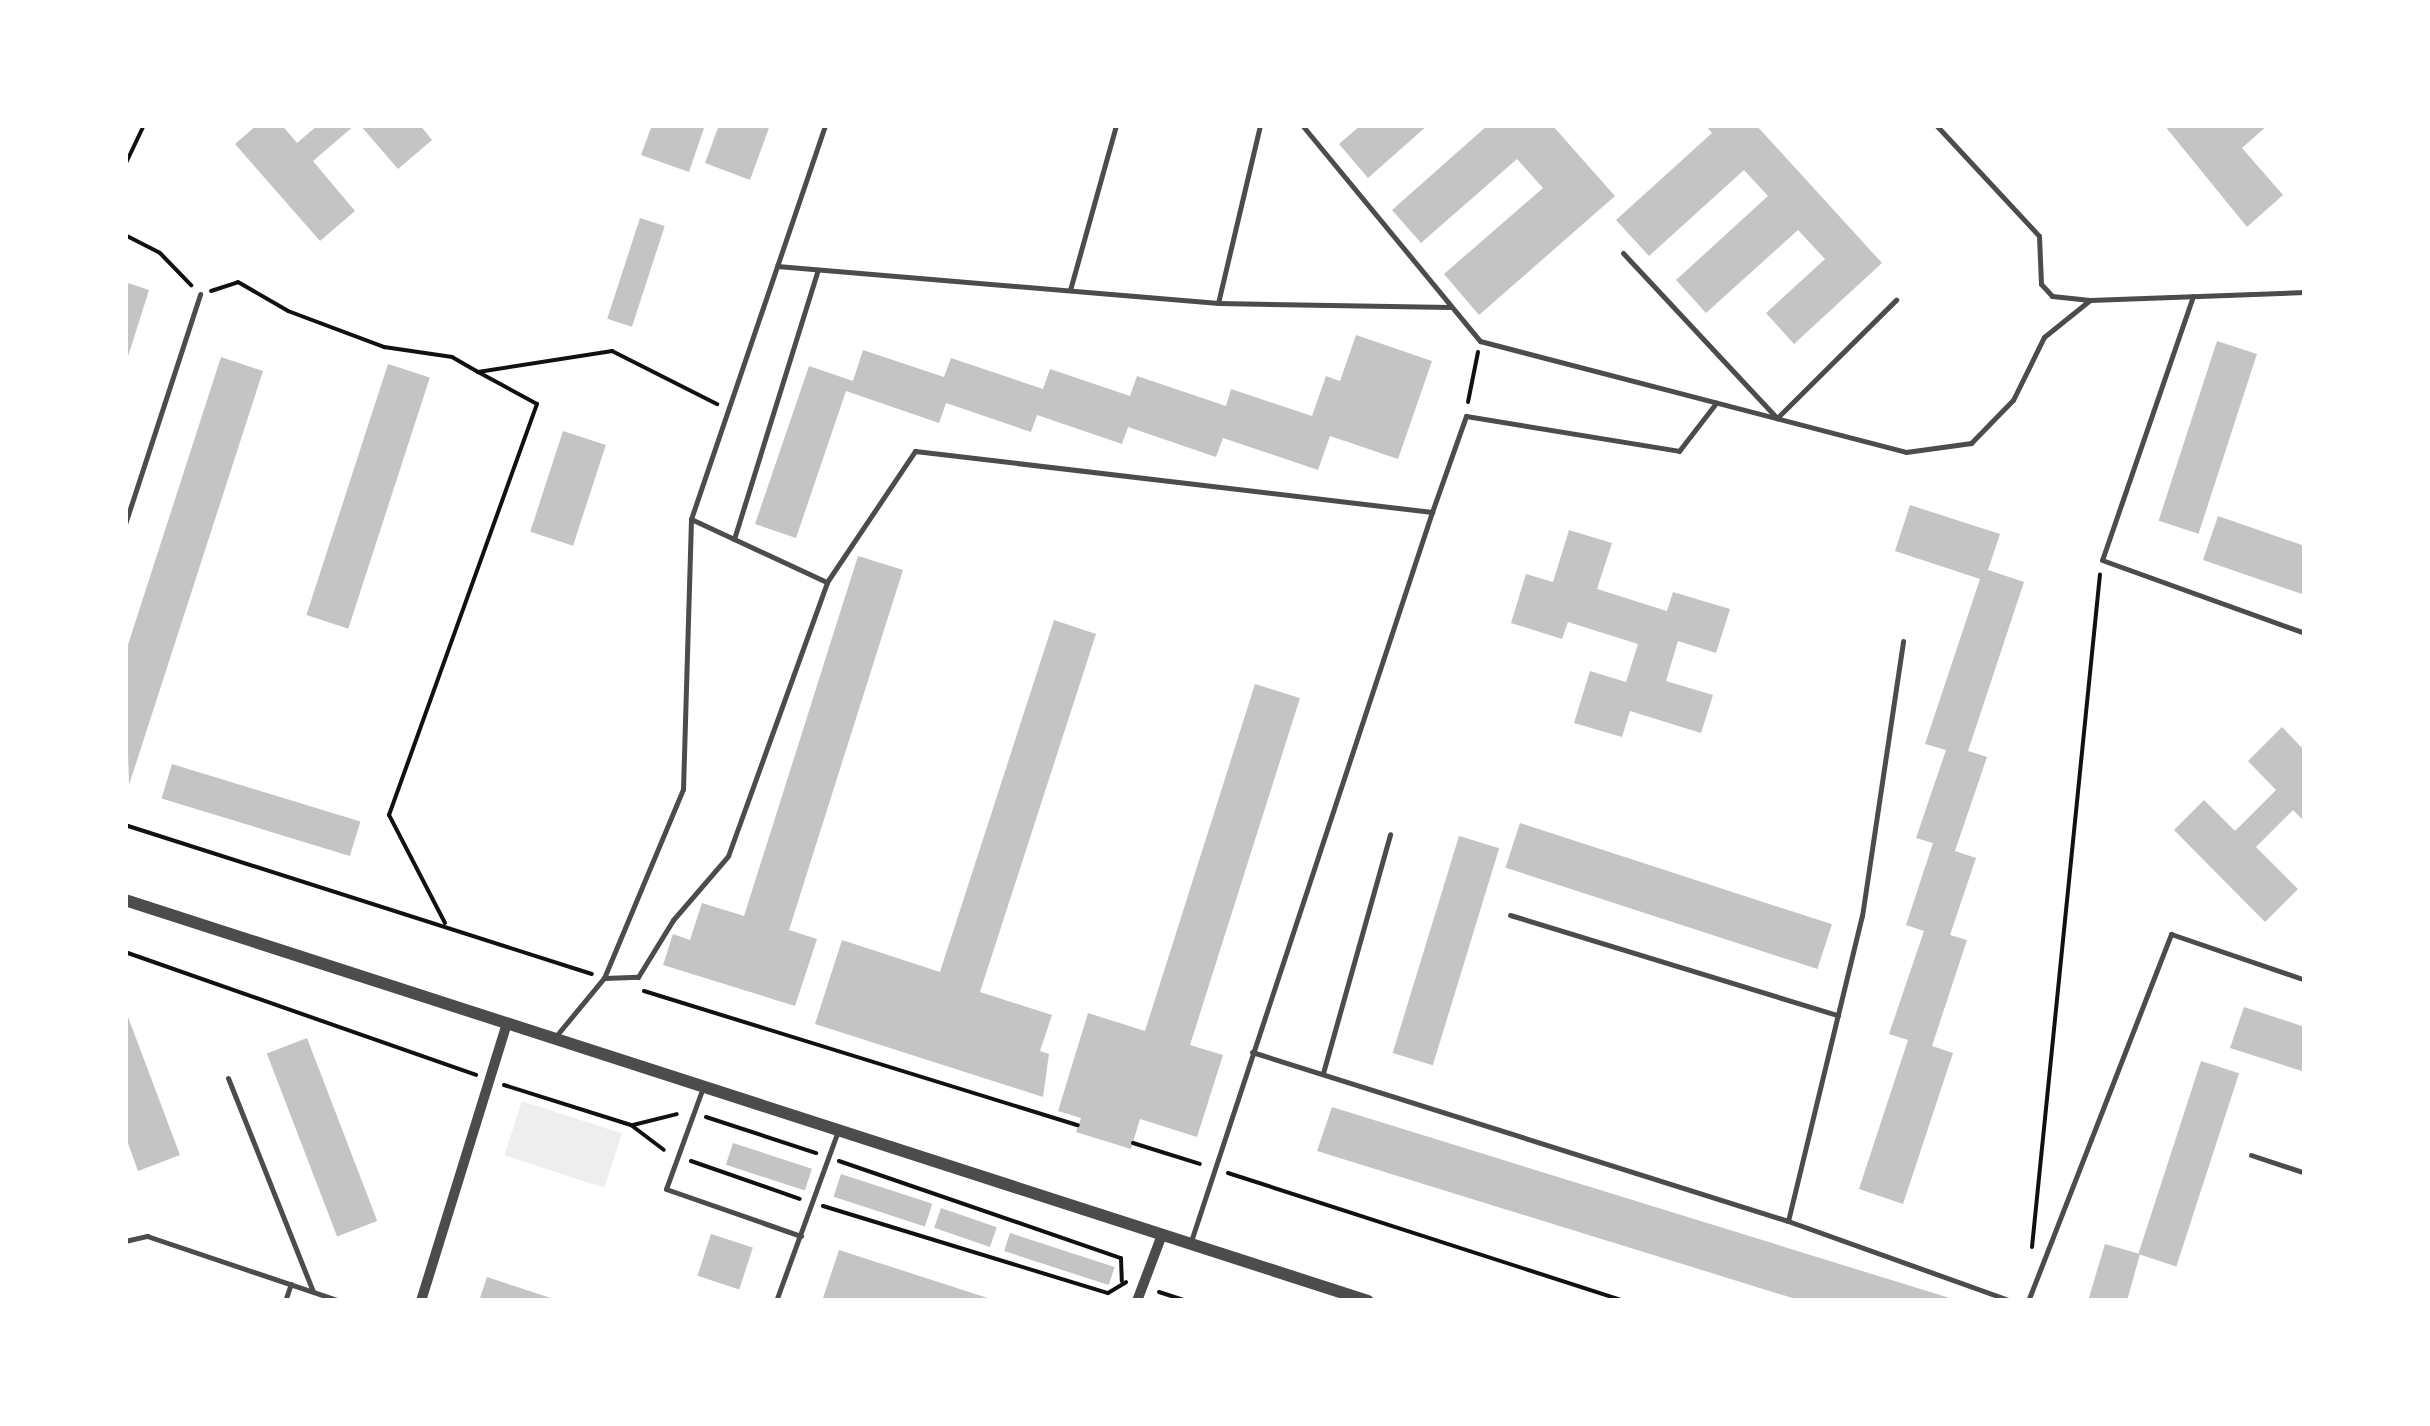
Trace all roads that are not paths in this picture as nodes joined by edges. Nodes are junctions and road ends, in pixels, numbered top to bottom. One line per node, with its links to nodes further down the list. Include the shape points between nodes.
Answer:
1 (825, 125): 7 (lane)
2 (1116, 125): 9 (lane)
3 (1260, 125): 15 (lane)
4 (1302, 125): 16 (lane)
5 (1936, 125): 14 (lane, via 2039,236 2041,284 2052,296)
6 (1623, 253): 18 (lane)
7 (777, 266): 8 (lane); 20 (lane)
8 (818, 269): 9 (lane); 22 (lane)
9 (1070, 290): 15 (lane)
10 (2305, 292): 12 (lane)
11 (200, 294): 21 (lane)
12 (2193, 296): 14 (lane); 24 (lane, via 2102,560)
13 (1896, 300): 18 (lane)
14 (2090, 300): 18 (lane, via 2044,337 2013,400 1970,444 1906,452)
15 (1218, 303): 16 (lane)
16 (1452, 307): 17 (lane, via 1480,341)
17 (1716, 402): 18 (lane); 19 (lane, via 1679,451 1466,416)
18 (1777, 418)
19 (1432, 512): 23 (lane, via 915,450); 34 (lane)
20 (691, 519): 22 (lane); 29 (lane, via 683,789)
21 (125, 524)
22 (734, 539): 23 (lane)
23 (826, 582): 29 (lane, via 728,856 673,920 638,976)
24 (2305, 632)
25 (1903, 641): 31 (lane, via 1862,916)
26 (1390, 834): 35 (lane)
27 (125, 900): 32 (street)
28 (1510, 916): 31 (lane)
29 (604, 978): 33 (lane)
30 (2305, 980): 55 (lane, via 2171,934)
31 (1838, 1015): 41 (lane)
32 (508, 1024): 33 (street); 50 (street)
33 (554, 1039): 37 (street)
34 (1252, 1052): 35 (lane); 45 (lane)
35 (1323, 1073): 41 (lane)
36 (228, 1078): 47 (lane)
37 (704, 1087): 38 (street); 43 (lane, via 666,1189)
38 (838, 1130): 42 (street); 43 (lane)
39 (2251, 1155): 40 (lane)
40 (2305, 1172)
41 (1788, 1221): 54 (lane)
42 (1162, 1234): 45 (street); 52 (street)
43 (801, 1236): 51 (lane)
44 (125, 1241): 46 (lane, via 147,1236)
45 (1190, 1243): 53 (street)
46 (290, 1284): 47 (lane); 48 (lane)
47 (313, 1292): 49 (lane)
48 (285, 1301)
49 (340, 1301)
50 (420, 1301)
51 (776, 1301)
52 (1137, 1301)
53 (1368, 1301)
54 (2012, 1301)
55 (2028, 1301)

